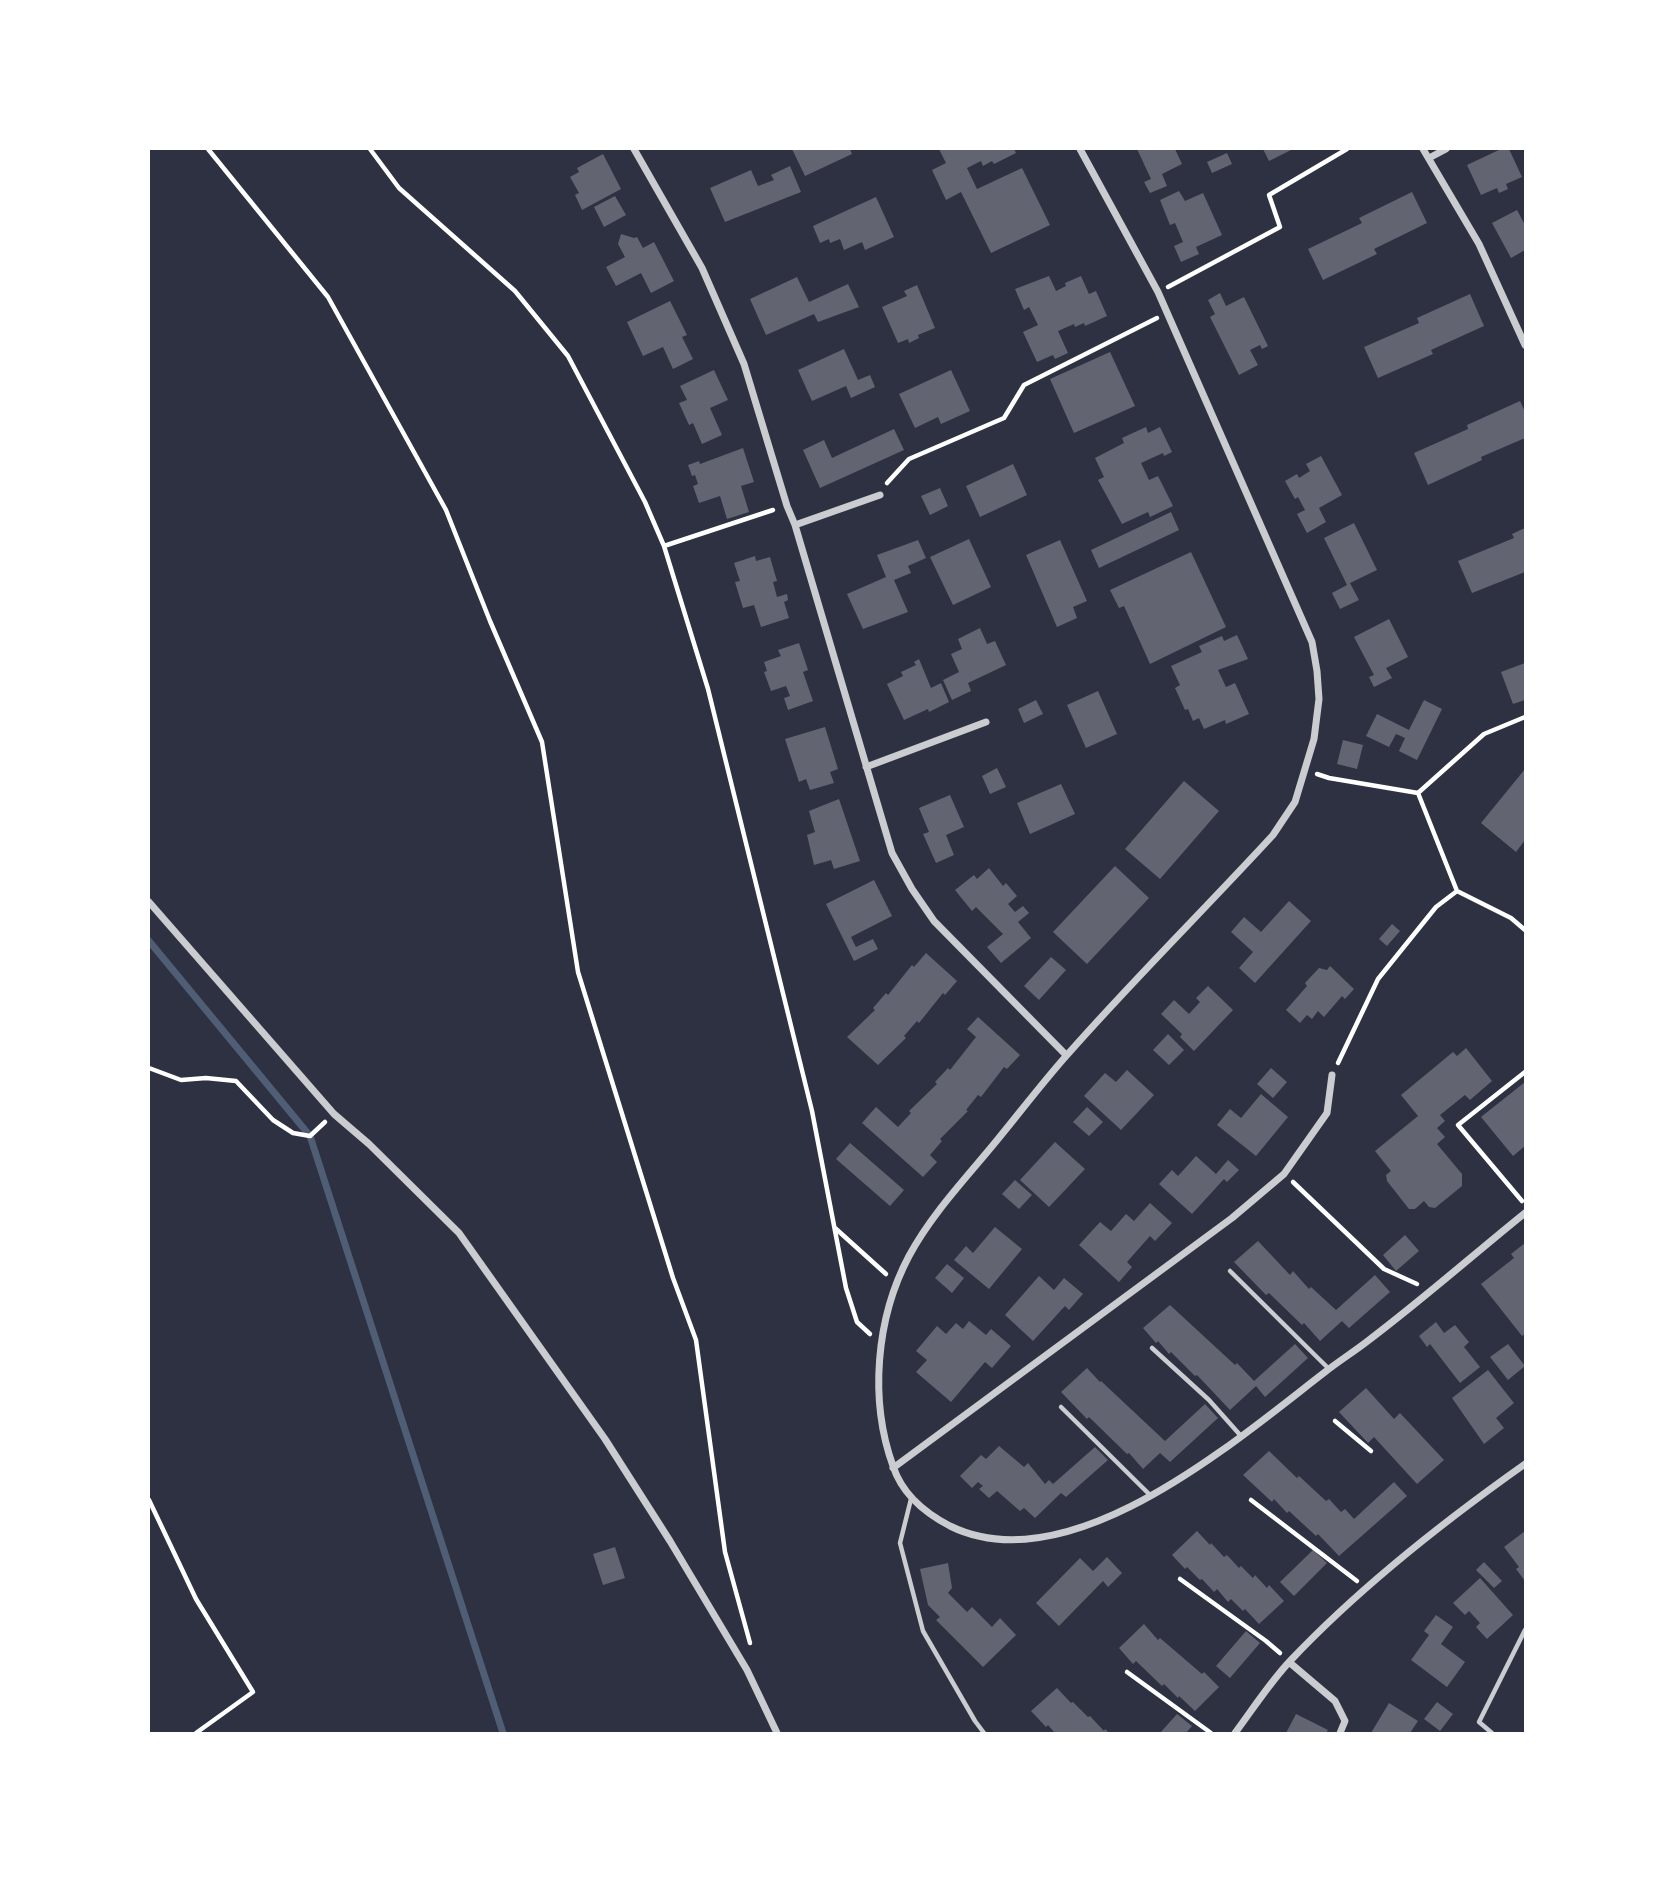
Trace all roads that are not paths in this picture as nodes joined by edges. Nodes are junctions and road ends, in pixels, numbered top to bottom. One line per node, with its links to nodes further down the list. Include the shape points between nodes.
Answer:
1 (634, 149): 8 (street, via 702,268 744,364)
2 (1080, 149): 12 (street, via 1158,292 1312,642 1319,699 1314,739 1295,802 1273,835)
3 (1423, 149): 5 (street)
4 (1446, 149): 5 (street)
5 (1429, 158): 6 (street, via 1479,244)
6 (1525, 345)
7 (880, 495): 8 (street)
8 (795, 525): 10 (street)
9 (986, 722): 10 (street)
10 (866, 767): 12 (street, via 892,853 934,921)
11 (149, 902): 26 (street, via 334,1114 459,1233 605,1439 670,1541 747,1670)
12 (1066, 1055): 21 (street, via 941,1209 910,1253 897,1282 880,1343 879,1387)
13 (1332, 1075): 21 (street, via 1327,1113 1284,1174 1232,1218)
14 (1525, 1213): 17 (street)
15 (1230, 1271): 17 (lane)
16 (1152, 1348): 19 (lane)
17 (1329, 1369): 19 (street)
18 (1061, 1407): 22 (lane)
19 (1242, 1437): 22 (street)
20 (1525, 1464): 25 (street, via 1366,1588)
21 (893, 1468): 23 (street)
22 (1150, 1495): 23 (street, via 1075,1530 1002,1541 966,1534)
23 (911, 1499): 27 (lane, via 900,1543 923,1631)
24 (1525, 1630): 30 (lane, via 1479,1722)
25 (1289, 1662): 28 (street); 29 (street, via 1335,1701 1345,1721)
26 (777, 1733)
27 (984, 1733)
28 (1235, 1733)
29 (1340, 1733)
30 (1492, 1733)

